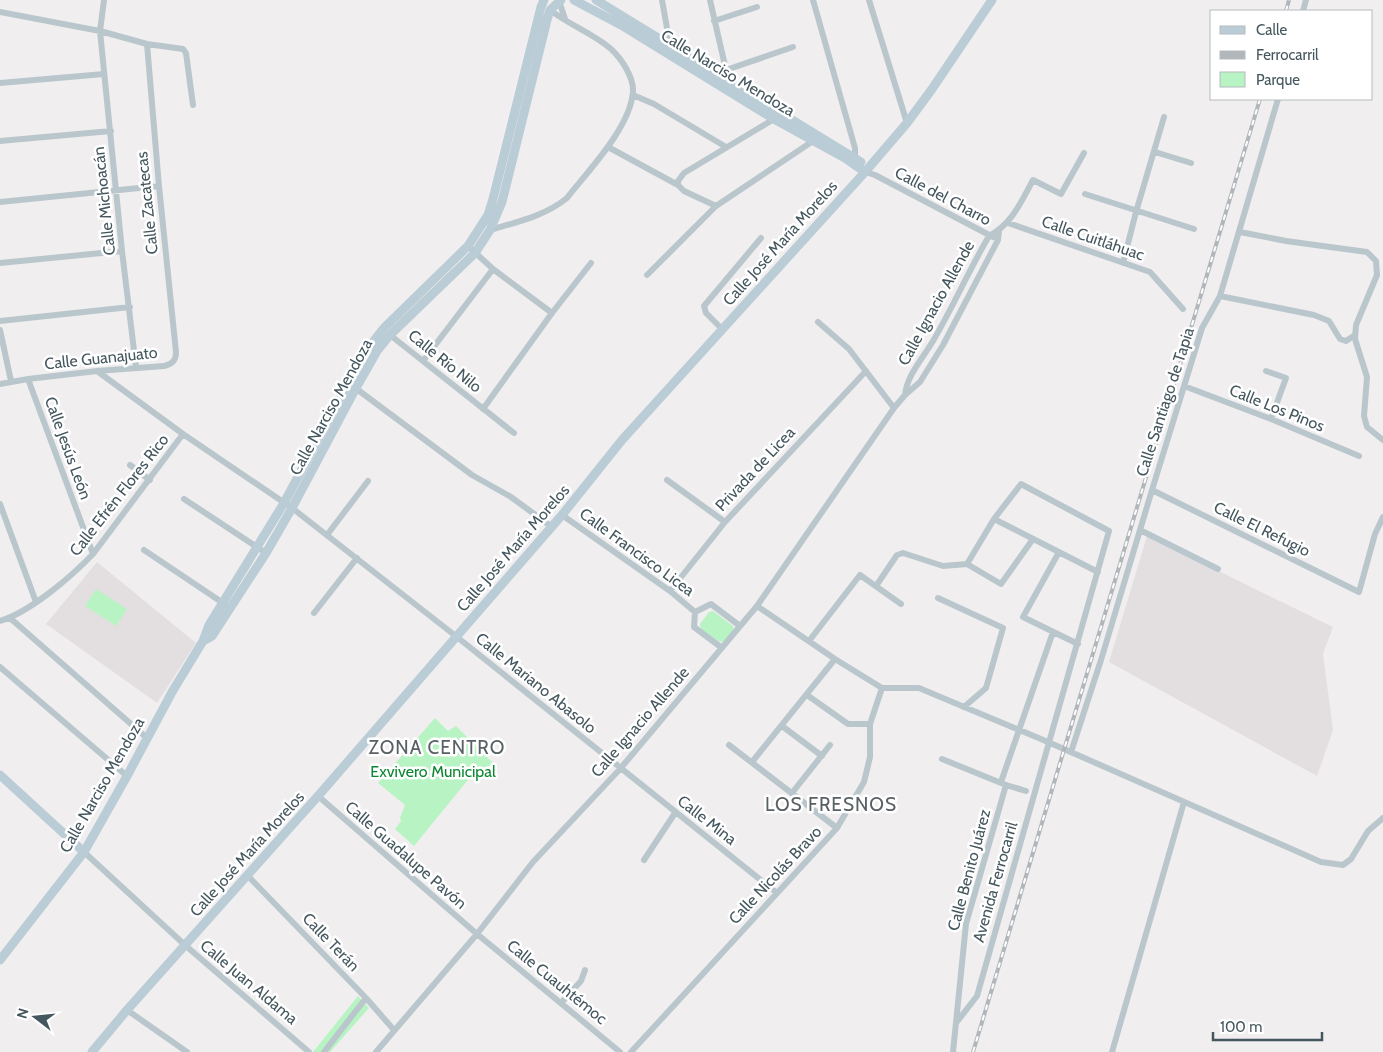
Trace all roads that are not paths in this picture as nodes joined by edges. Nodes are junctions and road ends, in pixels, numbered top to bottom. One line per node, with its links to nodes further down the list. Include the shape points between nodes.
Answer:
1 (104, 0): 17 (street, Calle Michoacán)
2 (544, 0): 12 (street); 55 (street, Calle Narciso Mendoza, via 493,199)
3 (559, 0): 12 (street); 14 (street)
4 (574, 0): 16 (street, Calle Narciso Mendoza)
5 (596, 0): 16 (street, Calle Narciso Mendoza)
6 (662, 0): 19 (street)
7 (710, 0): 15 (street)
8 (812, 0): 37 (street)
9 (868, 0): 29 (street)
10 (992, 0): 29 (street, Calle José María Morelos)
11 (757, 7): 15 (street)
12 (550, 10): 14 (street); 49 (street, Calle Narciso Mendoza, via 502,202)
13 (0, 12): 17 (street)
14 (565, 19): 24 (street, via 618,56 632,83)
15 (714, 21): 22 (street)
16 (624, 22): 19 (street, Calle Narciso Mendoza); 22 (street, Calle Narciso Mendoza)
17 (100, 32): 18 (street); 21 (street, Calle Michoacán)
18 (146, 44): 26 (street, via 185,51); 41 (street, Calle Zacatecas)
19 (670, 45): 22 (street, Calle Narciso Mendoza)
20 (793, 47): 22 (street)
21 (104, 74): 23 (street); 30 (street, Calle Michoacán)
22 (724, 78): 28 (street, Calle Narciso Mendoza); 31 (street, Calle Narciso Mendoza)
23 (0, 83)
24 (632, 95): 33 (street, via 623,122); 34 (street, via 654,104)
25 (1278, 100): 51 (street, Calle Santiago de Tapia)
26 (193, 105)
27 (1164, 117): 35 (street)
28 (774, 119): 31 (street, Calle Narciso Mendoza); 34 (street)
29 (907, 123): 39 (street, Calle José María Morelos)
30 (111, 131): 32 (street); 42 (street, Calle Michoacán)
31 (816, 139): 37 (street, Calle Narciso Mendoza); 45 (street)
32 (0, 141)
33 (608, 147): 40 (street); 49 (street, via 557,206)
34 (726, 147): 40 (street, via 680,176)
35 (1155, 152): 38 (street); 46 (street)
36 (1084, 153): 47 (street, Calle Ignacio Allende, via 1060,194 1033,180)
37 (854, 156): 39 (street, Calle Narciso Mendoza)
38 (1191, 162)
39 (870, 172): 52 (street, Calle del Charro); 68 (street, Calle José María Morelos)
40 (678, 185): 45 (street)
41 (159, 186): 42 (street); 72 (street, Calle Zacatecas)
42 (117, 191): 44 (street); 56 (street, Calle Michoacán)
43 (1085, 194): 46 (street)
44 (0, 202)
45 (716, 206): 61 (street)
46 (1136, 212): 48 (street); 59 (street)
47 (1008, 223): 50 (street, Calle Ignacio Allende); 59 (street, Calle Cuitláhuac)
48 (1194, 229)
49 (490, 230): 55 (street, Calle Narciso Mendoza)
50 (999, 231): 52 (street, Calle Ignacio Allende); 54 (street, Calle Ignacio Allende)
51 (1240, 232): 62 (street, Calle Santiago de Tapia); 71 (street, via 1367,252 1376,261 1377,274)
52 (989, 236): 54 (street, Calle del Charro); 84 (street, Calle Ignacio Allende, via 934,340 911,376)
53 (761, 238): 68 (street, via 704,306 706,313)
54 (998, 240): 84 (street, Calle Ignacio Allende, via 943,345 920,382)
55 (472, 250): 60 (street); 70 (street, Calle Narciso Mendoza); 80 (street, Calle Narciso Mendoza, via 384,328)
56 (122, 251): 57 (street); 63 (street, Calle Michoacán)
57 (0, 263)
58 (591, 263): 65 (street)
59 (1123, 264): 64 (street, Calle Cuitláhuac, via 1150,272)
60 (493, 269): 65 (street); 73 (street)
61 (647, 275)
62 (1220, 296): 71 (street, via 1314,315 1329,321 1340,339 1346,341); 82 (street, Calle Santiago de Tapia, via 1202,328)
63 (130, 307): 66 (street); 74 (street, Calle Michoacán)
64 (1183, 309)
65 (552, 312): 86 (street)
66 (0, 321)
67 (818, 322): 76 (street, via 849,349)
68 (722, 329): 101 (street, Calle José María Morelos, via 622,440)
69 (0, 330): 79 (street)
70 (390, 335): 73 (street, Calle Río Nilo); 83 (street, Calle Narciso Mendoza)
71 (1355, 335): 90 (street, via 1367,377 1364,416 1367,427)
72 (175, 360): 74 (street, Calle Guanajuato, via 168,365)
73 (423, 361): 86 (street, Calle Río Nilo)
74 (136, 367): 75 (street, Calle Guanajuato)
75 (97, 371): 78 (street, Calle Guanajuato); 89 (street, Calle Mariano Abasolo)
76 (866, 371): 85 (street); 104 (street, Privada de Licea)
77 (1266, 371): 87 (street, via 1286,378)
78 (28, 379): 79 (street, Calle Guanajuato); 113 (street, Calle Jesús León)
79 (11, 381): 81 (street, Calle Guanajuato)
80 (347, 382): 83 (street); 98 (street, Calle Narciso Mendoza)
81 (0, 384)
82 (1184, 386): 87 (street, Calle Los Pinos); 96 (street, Calle Santiago de Tapia)
83 (356, 388): 100 (street, Calle Narciso Mendoza); 105 (street, via 472,475)
84 (905, 395): 85 (street, Calle Ignacio Allende)
85 (894, 408): 124 (street, Calle Ignacio Allende)
86 (483, 409): 88 (street, Calle Río Nilo)
87 (1271, 419): 91 (street, Calle Los Pinos)
88 (514, 433)
89 (183, 434): 93 (street, Calle Efrén Flores Rico); 98 (street, Calle Mariano Abasolo)
90 (1383, 440)
91 (1359, 456)
92 (130, 465): 93 (street)
93 (150, 480): 113 (street, Calle Efrén Flores Rico)
94 (667, 480): 104 (street)
95 (368, 481): 107 (street)
96 (1152, 490): 102 (street, Calle El Refugio, via 1359,592); 106 (street, Calle Santiago de Tapia)
97 (184, 499): 109 (street)
98 (284, 503): 100 (street, Calle Mariano Abasolo); 109 (street, Calle Narciso Mendoza)
99 (0, 504): 121 (street)
100 (292, 508): 107 (street, Calle Mariano Abasolo); 111 (street, Calle Narciso Mendoza)
101 (562, 515): 105 (street, Calle José María Morelos); 119 (street, Calle Francisco Licea)
102 (1383, 517)
103 (994, 520): 108 (street); 115 (street); 117 (street, Avenida Ferrocarril, via 1021,484 1109,531)
104 (725, 522): 119 (street, Privada de Licea)
105 (552, 527): 132 (street, Calle José María Morelos)
106 (1140, 530): 116 (street); 149 (street, Calle Santiago de Tapia)
107 (327, 535): 114 (street, Calle Mariano Abasolo)
108 (1033, 539): 112 (street); 115 (street, via 1002,584)
109 (257, 547): 111 (street); 122 (street, Calle Narciso Mendoza)
110 (144, 550): 122 (street)
111 (266, 552): 125 (street, Calle Narciso Mendoza)
112 (1059, 552): 117 (street); 131 (street, via 1023,617)
113 (93, 554): 121 (street, Calle Efrén Flores Rico)
114 (357, 558): 127 (street); 132 (street, Calle Mariano Abasolo)
115 (967, 564): 118 (street, via 943,566 903,553 897,556)
116 (1218, 569)
117 (1098, 572): 135 (street, Avenida Ferrocarril)
118 (876, 586): 123 (street); 133 (street, via 860,575)
119 (670, 591): 126 (street, Calle Francisco Licea)
120 (938, 598): 141 (street, via 1003,628 986,688)
121 (36, 602): 128 (street, Calle Efrén Flores Rico)
122 (223, 602): 125 (street); 134 (street, Calle Narciso Mendoza)
123 (901, 604)
124 (757, 606): 130 (street, Calle Ignacio Allende); 133 (street)
125 (230, 609): 134 (street, Calle Narciso Mendoza, via 212,636)
126 (695, 612): 130 (street, Calle Francisco Licea, via 711,604); 136 (street, Calle Francisco Licea, via 694,627)
127 (314, 613)
128 (10, 618): 129 (street, Calle Efrén Flores Rico); 145 (street)
129 (0, 621)
130 (740, 626): 136 (street, Calle Ignacio Allende)
131 (1053, 632): 135 (street); 144 (street, Calle Benito Juárez)
132 (457, 637): 153 (street, Calle Mariano Abasolo); 159 (street, Calle José María Morelos)
133 (809, 641): 137 (street)
134 (202, 642): 145 (street, Calle Narciso Mendoza)
135 (1078, 644): 146 (street, Avenida Ferrocarril)
136 (722, 648): 153 (street, Calle Ignacio Allende)
137 (835, 659): 139 (street); 140 (street)
138 (0, 667): 155 (street)
139 (882, 688): 141 (street, via 920,688); 142 (street, Calle Nicolás Bravo)
140 (807, 695): 142 (street, via 848,724); 143 (street)
141 (964, 707): 144 (street)
142 (870, 724): 163 (street, Calle Nicolás Bravo, via 870,757 864,782)
143 (782, 726): 150 (street); 152 (street)
144 (1019, 730): 146 (street); 156 (street, Calle Benito Juárez)
145 (147, 738): 155 (street, Calle Narciso Mendoza)
146 (1048, 742): 149 (street); 175 (street, Avenida Ferrocarril, via 977,996)
147 (730, 745): 152 (street)
148 (830, 745): 150 (street)
149 (1071, 752): 160 (street)
150 (822, 756): 158 (street)
151 (942, 759): 156 (street)
152 (752, 762): 158 (street)
153 (620, 769): 161 (street, Calle Mina); 168 (street, Calle Ignacio Allende, via 534,862)
154 (0, 776): 164 (street)
155 (127, 776): 164 (street, Calle Narciso Mendoza)
156 (1004, 784): 157 (street); 175 (street, Calle Benito Juárez, via 966,924)
157 (1026, 791)
158 (792, 793): 163 (street)
159 (318, 796): 166 (street, Calle José María Morelos); 168 (street, Calle Guadalupe Pavón)
160 (1184, 802): 162 (street, via 1321,862 1343,865 1351,859 1368,830); 185 (street)
161 (675, 813): 165 (street); 167 (street, Calle Mina)
162 (1383, 818)
163 (837, 828): 167 (street, Calle Nicolás Bravo)
164 (84, 852): 169 (street, Calle Juan Aldama); 170 (street, Calle Narciso Mendoza)
165 (644, 860)
166 (247, 875): 169 (street, Calle José María Morelos); 172 (street, Calle Terán)
167 (777, 893): 183 (street, Calle Nicolás Bravo)
168 (477, 934): 173 (street, Calle Cuauhtémoc); 176 (street, Calle Ignacio Allende)
169 (186, 946): 174 (street, Calle José María Morelos); 179 (street, Calle Juan Aldama)
170 (0, 960)
171 (586, 970): 173 (street)
172 (366, 998): 176 (street, Calle Terán); 180 (street)
173 (561, 1004): 182 (street, Calle Cuauhtémoc)
174 (127, 1010): 177 (street, Calle José María Morelos); 178 (street)
175 (956, 1023): 184 (street, Calle Benito Juárez)
176 (394, 1030): 181 (street, Calle Ignacio Allende)
177 (92, 1052)
178 (187, 1052)
179 (309, 1052)
180 (324, 1052)
181 (376, 1052)
182 (620, 1052)
183 (631, 1052)
184 (953, 1052)
185 (1112, 1052)

